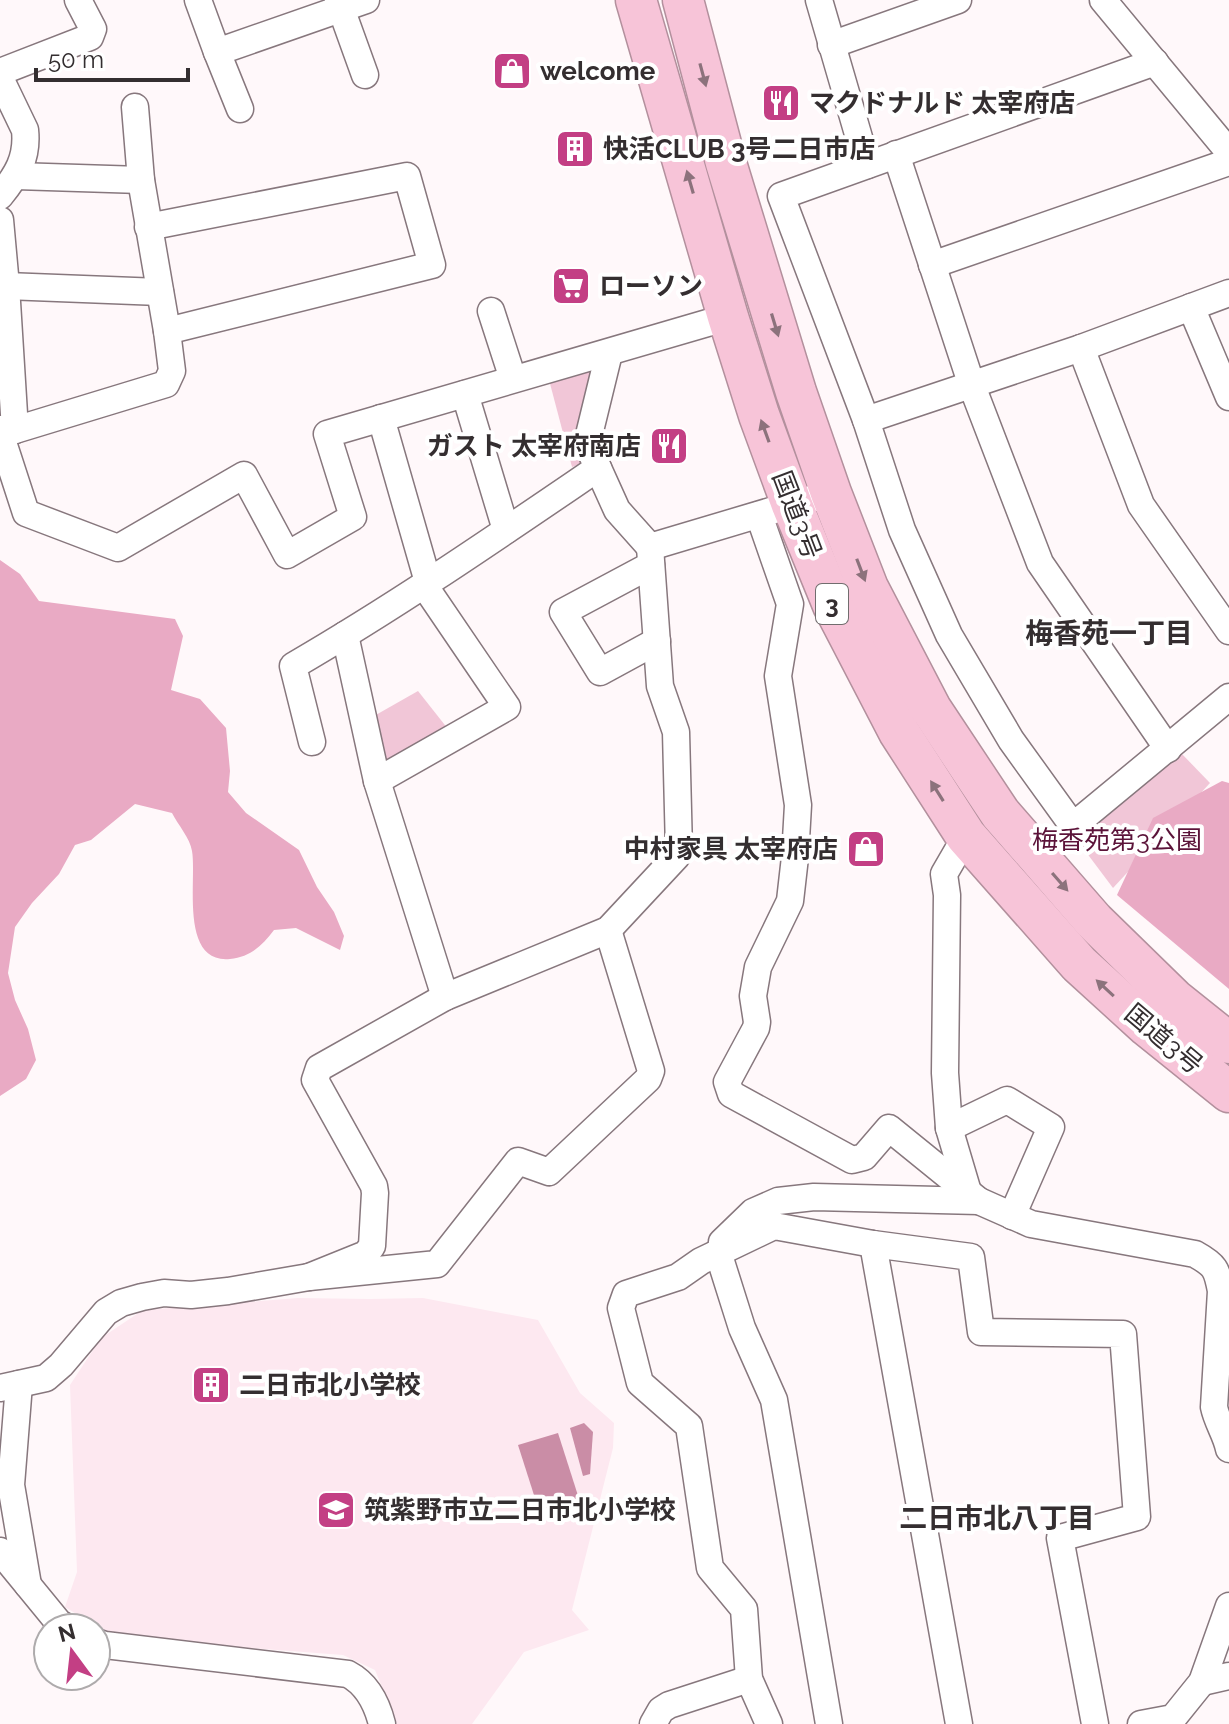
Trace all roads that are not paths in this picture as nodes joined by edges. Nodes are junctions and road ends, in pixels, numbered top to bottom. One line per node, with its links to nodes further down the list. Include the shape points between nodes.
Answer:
1 (78, 0): 12 (street, via 93,29 90,37)
2 (198, 0): 10 (street)
3 (636, 0): 31 (highway, 国道3号 / 3, one-way to 3)
4 (683, 0): 43 (highway, 国道3号 / 3, one-way to 43, via 731,178)
5 (819, 0): 9 (street)
6 (958, 0): 9 (street)
7 (1103, 0): 11 (street)
8 (348, 3): 10 (street); 13 (street)
9 (831, 45): 20 (street)
10 (217, 52): 16 (street)
11 (1155, 62): 17 (street); 18 (street)
12 (0, 72)
13 (365, 75)
14 (0, 78): 22 (street, via 25,130 24,154)
15 (135, 107): 21 (street)
16 (240, 109)
17 (1229, 152)
18 (896, 154): 20 (street); 25 (street)
19 (1229, 162): 25 (street)
20 (867, 165): 40 (street, via 781,196)
21 (141, 180): 22 (street); 24 (street)
22 (8, 186)
23 (0, 220): 26 (street)
24 (148, 227): 27 (street); 32 (street, via 407,176 432,265)
25 (932, 265): 36 (street)
26 (6, 286): 27 (street); 41 (street)
27 (160, 292): 32 (street)
28 (1229, 293): 29 (street)
29 (1191, 307): 33 (street); 38 (street)
30 (491, 311): 35 (street)
31 (728, 317): 34 (street); 44 (highway, 国道3号 / 3, one-way to 31, via 759,415)
32 (167, 331): 41 (street, via 172,371 166,384)
33 (1081, 348): 36 (street); 48 (street, via 1141,505)
34 (609, 353): 35 (street); 42 (street, via 588,439)
35 (513, 379): 37 (street)
36 (972, 386): 40 (street); 53 (street, via 1040,563)
37 (465, 394): 39 (street); 45 (street)
38 (1229, 397)
39 (381, 418): 41 (street, via 327,434 353,517 287,555 244,475 118,548 26,513); 47 (street)
40 (866, 420): 53 (street, via 902,530 949,635 1011,740 1073,826)
41 (5, 431)
42 (598, 468): 45 (street); 46 (street, via 617,510)
43 (831, 493): 44 (street); 58 (highway, 国道3号 / 3, one-way to 58, via 868,588 931,709 1000,813 1094,921 1174,999)
44 (775, 510): 46 (street); 55 (highway, 国道3号 / 3, one-way to 44, via 899,732 833,605); 61 (street, via 790,604 778,676 797,818 790,901 758,967 753,996 756,1028 727,1082 731,1094 852,1160 864,1157 889,1128)
45 (506, 530): 47 (street)
46 (651, 556): 50 (street); 50 (street, via 563,612 600,672)
47 (426, 583): 49 (street); 54 (street, via 507,707)
48 (1229, 631)
49 (345, 635): 52 (street, via 293,666); 54 (street)
50 (657, 641): 56 (street, via 660,686 676,732 679,850)
51 (1229, 697): 53 (street)
52 (312, 742)
53 (1168, 749)
54 (377, 781): 57 (street)
55 (966, 836): 59 (highway, 国道3号 / 3, one-way to 55, via 1079,964); 60 (street, via 944,874)
56 (608, 930): 57 (street); 65 (street, via 651,1071 648,1079 549,1172 518,1161 437,1264)
57 (445, 997): 65 (street, via 319,1068 315,1080 375,1193 370,1250)
58 (1229, 1043)
59 (1229, 1092)
60 (949, 1128): 61 (street); 62 (street, via 1007,1100 1051,1127)
61 (974, 1197): 62 (street); 64 (street, via 778,1201 753,1212)
62 (1012, 1216): 66 (street, via 1195,1254 1218,1273)
63 (873, 1244): 64 (street, via 774,1226); 81 (street); 82 (street, via 971,1257 981,1332 1123,1334 1137,1517 1060,1538)
64 (710, 1257): 75 (street, via 678,1277 626,1294 621,1308 640,1383 689,1426 710,1568 744,1609); 80 (street, via 774,1400)
65 (309, 1277): 67 (street, via 228,1291 164,1293 121,1303 106,1312 46,1378)
66 (1225, 1309): 68 (street, via 1214,1407)
67 (10, 1386): 70 (street, via 11,1485)
68 (1228, 1441)
69 (0, 1551): 70 (street)
70 (28, 1585): 72 (street)
71 (1229, 1606): 76 (street)
72 (50, 1612)
73 (112, 1646): 77 (street, via 348,1674 373,1700)
74 (1229, 1676): 76 (street)
75 (749, 1679): 78 (street, via 669,1705); 79 (street)
76 (1202, 1682): 83 (street, via 1173,1718)
77 (382, 1724)
78 (653, 1724)
79 (769, 1724)
80 (829, 1724)
81 (959, 1724)
82 (1095, 1724)
83 (1141, 1724)

